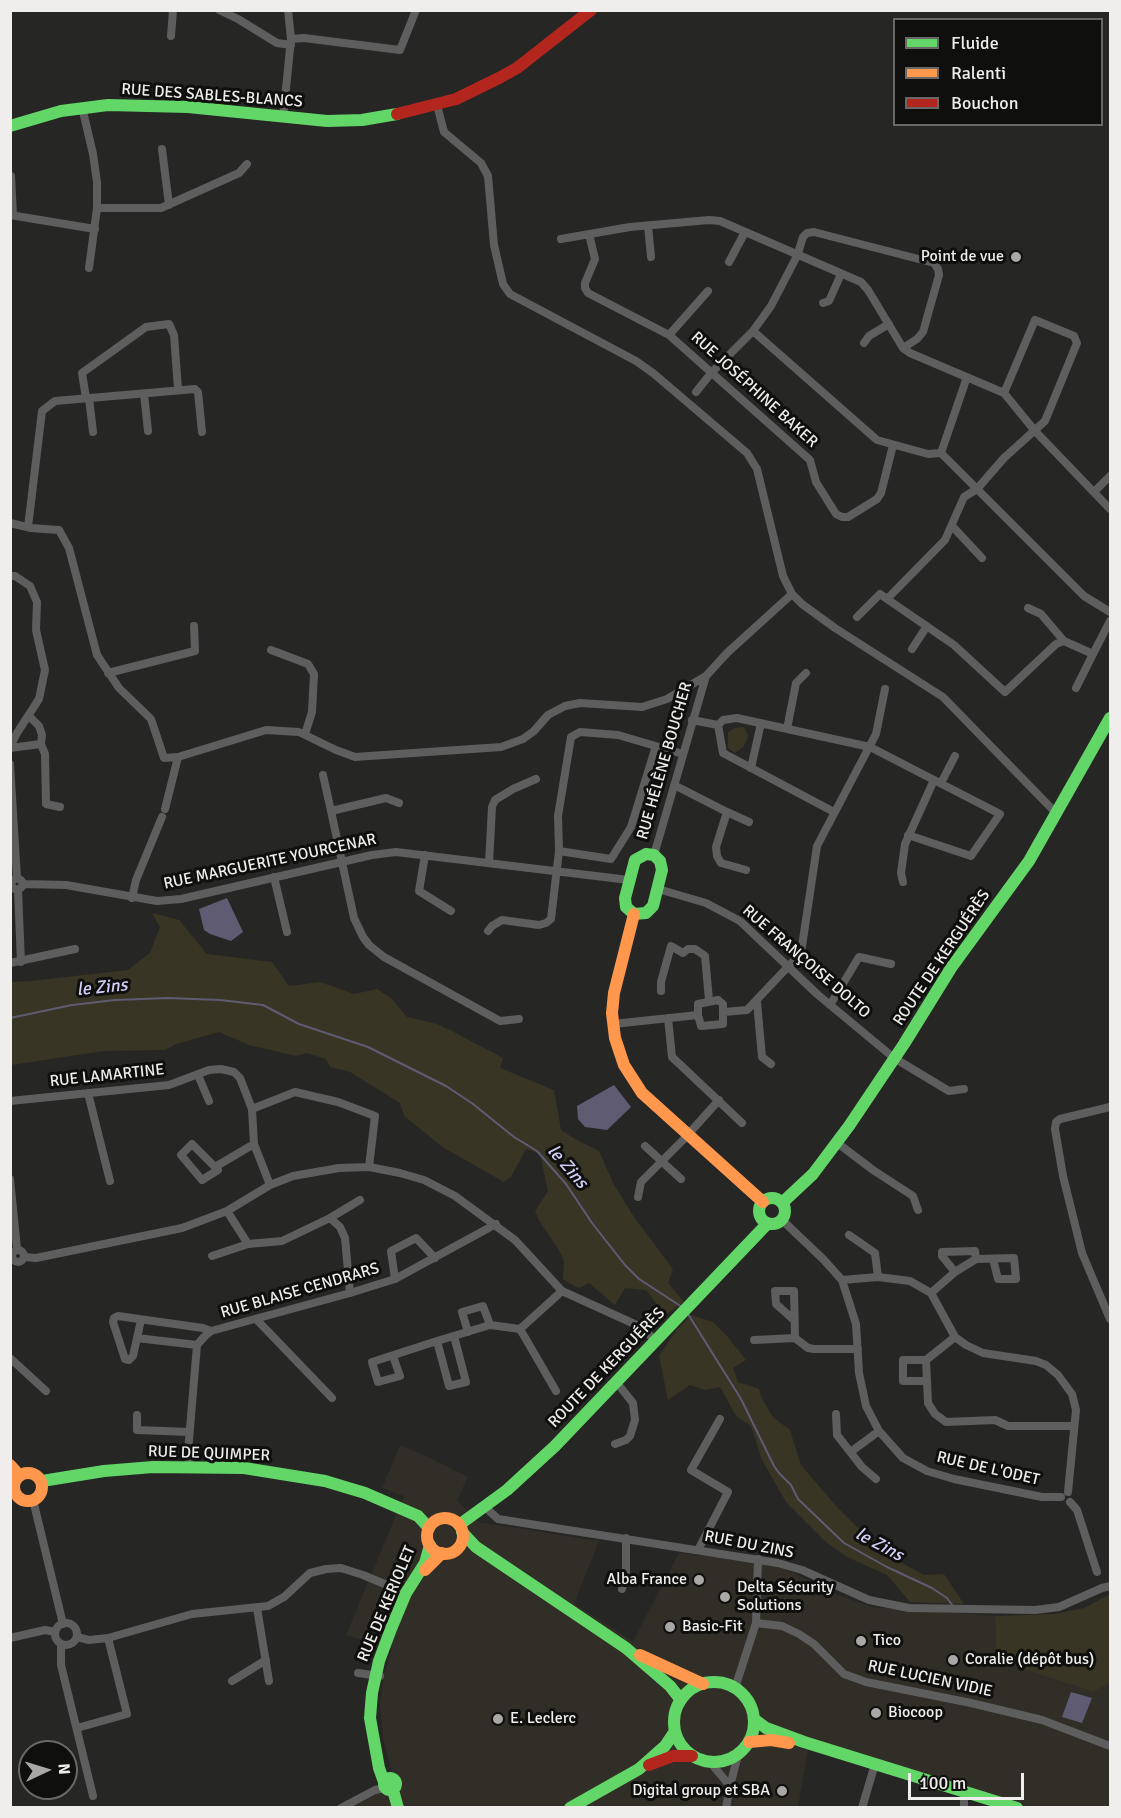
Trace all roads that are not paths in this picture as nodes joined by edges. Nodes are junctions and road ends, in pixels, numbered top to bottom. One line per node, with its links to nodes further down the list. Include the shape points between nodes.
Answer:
1 (173, 10): 6 (street)
2 (219, 10): 7 (street, via 277,43)
3 (288, 10): 7 (street)
4 (416, 10): 7 (street, via 400,50 304,38)
5 (591, 10): 8 (main road, RUE DES SABLES-BLANCS, via 517,68)
6 (171, 36)
7 (291, 42): 10 (street)
8 (437, 105): 10 (main road, RUE DES SABLES-BLANCS, via 362,120); 57 (street, via 444,132 481,163 488,176 494,245 503,284 510,294 636,361 747,453 757,469 783,576)
9 (82, 107): 10 (main road, RUE DES SABLES-BLANCS, via 143,105); 11 (main road, RUE DES SABLES-BLANCS); 16 (street, via 93,154)
10 (283, 118)
11 (10, 126)
12 (162, 149): 15 (street)
13 (247, 164): 15 (street, via 239,172)
14 (10, 176): 17 (street)
15 (169, 205): 16 (street)
16 (97, 208): 19 (street)
17 (12, 215): 19 (street)
18 (648, 226): 20 (street, via 708,220); 21 (street); 24 (street)
19 (95, 229): 26 (street)
20 (745, 232): 23 (street); 25 (street)
21 (589, 234): 22 (street); 32 (street, RUE JOSÉPHINE BAKER, via 595,259 585,284 588,293)
22 (561, 239)
23 (797, 256): 27 (street); 31 (street); 34 (street, via 803,237 814,232 934,263 939,275 923,332)
24 (651, 257)
25 (729, 262)
26 (89, 268)
27 (841, 274): 29 (street, via 829,301); 30 (street, via 861,282)
28 (708, 291): 32 (street)
29 (824, 303)
30 (889, 324): 33 (street); 34 (street)
31 (753, 331): 35 (street); 46 (street, via 877,440)
32 (669, 334): 35 (street, RUE JOSÉPHINE BAKER)
33 (864, 343)
34 (903, 348): 36 (street)
35 (712, 372): 38 (street); 46 (street, RUE JOSÉPHINE BAKER, via 810,460 816,482 836,514 842,517 877,499)
36 (968, 377): 39 (street); 47 (street)
37 (178, 389): 40 (street); 41 (street, via 174,335 168,324 146,327 82,373); 45 (street, via 198,392)
38 (696, 392)
39 (1004, 393): 43 (street); 43 (street, via 1035,320 1074,336 1077,343 1045,421)
40 (144, 394): 41 (street); 42 (street)
41 (87, 398): 44 (street); 53 (street, via 55,401 42,411)
42 (148, 431)
43 (1035, 431): 49 (street); 50 (street)
44 (93, 432)
45 (202, 432)
46 (893, 445): 47 (street, via 928,454)
47 (941, 453): 49 (street)
48 (1110, 476): 50 (street)
49 (977, 489): 54 (street, via 964,497); 60 (street, via 1084,596)
50 (1094, 492): 51 (street)
51 (1110, 509)
52 (10, 523): 53 (street)
53 (28, 527): 69 (street, via 59,530 69,548 97,654)
54 (952, 527): 55 (street); 58 (street, via 945,540)
55 (982, 558)
56 (10, 576): 74 (street, via 30,586 37,602 36,630 45,670 39,699)
57 (792, 594): 71 (street); 100 (street, via 836,628 943,697)
58 (887, 599): 61 (street, via 880,594); 64 (street)
59 (1028, 608): 65 (street, via 1041,614)
60 (1110, 612)
61 (857, 616)
62 (1110, 621): 68 (street)
63 (194, 626): 69 (street, via 195,651)
64 (927, 626): 65 (street, via 1005,692); 66 (street)
65 (1064, 641): 68 (street)
66 (912, 649)
67 (271, 650): 80 (street, via 308,664 314,674 312,712)
68 (1093, 654): 72 (street)
69 (108, 673): 87 (street, via 151,719 164,758)
70 (806, 673): 79 (street, via 796,683)
71 (706, 676): 76 (street, RUE HÉLÈNE BOUCHER); 80 (street, via 648,706 565,706 548,715 523,739 501,747 356,757)
72 (1076, 688)
73 (885, 689): 83 (street)
74 (29, 716): 81 (street, via 39,726); 84 (street)
75 (1110, 718): 100 (main road, ROUTE DE KERGUÉRÈS)
76 (692, 720): 78 (street); 85 (street, RUE HÉLÈNE BOUCHER)
77 (761, 723): 78 (street, via 737,718); 79 (street); 89 (street)
78 (718, 725): 89 (street, via 723,753)
79 (787, 729): 83 (street)
80 (305, 734): 87 (street, via 258,732)
81 (41, 744): 84 (street); 96 (street, via 45,754 46,804)
82 (656, 746): 85 (street); 104 (street, via 631,827 611,860); 104 (street, via 618,735 580,732 571,737 558,816)
83 (870, 747): 92 (street); 99 (street)
84 (10, 748)
85 (683, 754): 93 (street, RUE HÉLÈNE BOUCHER)
86 (955, 756): 92 (street)
87 (178, 757): 116 (street, via 164,813)
88 (10, 764): 94 (street)
89 (751, 768): 99 (street)
90 (323, 776): 97 (street)
91 (536, 779): 108 (street, via 495,800)
92 (937, 781): 103 (street); 103 (street, via 1000,814 970,856)
93 (674, 785): 98 (street); 106 (street, RUE HÉLÈNE BOUCHER)
94 (11, 793): 101 (street)
95 (399, 803): 97 (street, via 386,798)
96 (60, 807)
97 (331, 811): 107 (street)
98 (727, 812): 102 (street); 109 (street, via 717,856 721,863)
99 (834, 812): 125 (street, via 817,846 801,953)
100 (1056, 813): 135 (main road, ROUTE DE KERGUÉRÈS, via 1029,861 951,968)
101 (12, 815): 114 (street)
102 (749, 822)
103 (908, 835): 113 (street)
104 (559, 852): 110 (street)
105 (425, 855): 107 (street, RUE MARGUERITE YOURCENAR, via 396,852); 108 (street, RUE MARGUERITE YOURCENAR); 117 (street, via 419,891)
106 (654, 855): 112 (main road, via 646,854 635,860); 115 (main road, via 662,870)
107 (342, 861): 111 (street, RUE MARGUERITE YOURCENAR); 133 (street, via 354,918 369,945 500,1021)
108 (489, 863): 110 (street, RUE MARGUERITE YOURCENAR)
109 (746, 870)
110 (556, 871): 112 (street, RUE MARGUERITE YOURCENAR); 119 (street, via 551,919 539,925 502,920)
111 (274, 878): 116 (street, RUE MARGUERITE YOURCENAR, via 180,899); 120 (street)
112 (629, 880): 118 (main road, via 626,907)
113 (903, 882)
114 (16, 884): 116 (street, RUE MARGUERITE YOURCENAR, via 66,885); 122 (street)
115 (658, 889): 118 (main road, via 653,906 646,913); 125 (street, RUE FRANÇOISE DOLTO, via 706,903 741,921)
116 (132, 898)
117 (451, 911)
118 (634, 914): 134 (main road, via 614,993)
119 (488, 931)
120 (287, 932)
121 (75, 949): 122 (street)
122 (21, 962): 123 (street)
123 (10, 963)
124 (891, 964): 129 (street, via 859,957)
125 (788, 966): 128 (street); 129 (street, RUE FRANÇOISE DOLTO)
126 (661, 991): 127 (street, via 672,946 683,954 695,949 705,956)
127 (710, 1000): 130 (street, via 721,1001); 131 (street, via 698,1004)
128 (757, 1002): 130 (street, via 747,1010); 136 (street, via 762,1056)
129 (830, 1005): 135 (street, RUE FRANÇOISE DOLTO)
130 (724, 1012): 131 (street, via 723,1024 712,1026 701,1026)
131 (698, 1015): 132 (street)
132 (668, 1018): 134 (street); 140 (street, via 672,1057)
133 (519, 1019)
134 (613, 1024): 146 (main road, via 624,1065 642,1093)
135 (894, 1058): 138 (street, RUE FRANÇOISE DOLTO, via 949,1090); 147 (main road, ROUTE DE KERGUÉRÈS)
136 (771, 1064)
137 (198, 1075): 139 (street, RUE LAMARTINE, via 169,1086); 142 (street); 144 (street, RUE LAMARTINE, via 209,1070 234,1072)
138 (964, 1089)
139 (88, 1093): 141 (street, RUE LAMARTINE); 155 (street)
140 (719, 1100): 145 (street); 146 (street)
141 (10, 1101)
142 (209, 1101)
143 (1110, 1107): 183 (street, via 1060,1119 1055,1129 1082,1253)
144 (252, 1109): 148 (street, RUE LAMARTINE); 152 (street, via 294,1092 340,1102 375,1116)
145 (742, 1122)
146 (688, 1134): 150 (street); 159 (main road)
147 (836, 1142): 160 (main road, ROUTE DE KERGUÉRÈS, via 813,1174); 161 (street, via 913,1196)
148 (254, 1144): 151 (street); 156 (street, RUE LAMARTINE)
149 (645, 1146): 150 (street)
150 (662, 1161): 154 (street); 157 (street, via 641,1182)
151 (215, 1167): 151 (street, via 192,1144 181,1155 202,1180 218,1170)
152 (369, 1167): 156 (street, via 318,1170); 166 (street, via 424,1180)
153 (10, 1179): 169 (street)
154 (681, 1179)
155 (110, 1181)
156 (270, 1185): 162 (street)
157 (638, 1197)
158 (360, 1200): 163 (street)
159 (763, 1202): 160 (main road, via 771,1198); 165 (main road, via 760,1214)
160 (782, 1203): 164 (main road)
161 (918, 1210)
162 (227, 1211): 168 (street); 171 (street, via 182,1228)
163 (330, 1218): 168 (street, via 282,1240); 181 (street, via 345,1238)
164 (782, 1220): 165 (main road); 179 (street, RUE DE L'ODET)
165 (768, 1223): 197 (main road, ROUTE DE KERGUÉRÈS)
166 (496, 1224): 172 (street, RUE BLAISE CENDRARS); 180 (street)
167 (849, 1235): 177 (street, via 875,1253)
168 (248, 1244): 170 (street)
169 (17, 1249): 171 (street); 175 (street)
170 (212, 1256)
171 (25, 1257): 175 (street, via 21,1262)
172 (435, 1258): 178 (street, RUE BLAISE CENDRARS); 178 (street, RUE BLAISE CENDRARS, via 416,1238 391,1251)
173 (976, 1258): 174 (street); 176 (street); 176 (street, via 975,1251 942,1252)
174 (993, 1259)
175 (12, 1261)
176 (955, 1272): 182 (street)
177 (878, 1277): 179 (street); 182 (street, via 910,1281)
178 (395, 1279): 181 (street, RUE BLAISE CENDRARS)
179 (842, 1281): 199 (street, RUE DE L'ODET, via 856,1324)
180 (562, 1291): 188 (street); 197 (street, via 641,1327)
181 (350, 1293): 185 (street, RUE BLAISE CENDRARS)
182 (931, 1293): 192 (street)
183 (1110, 1319)
184 (141, 1320): 189 (street); 193 (street); 193 (street, via 118,1316 113,1322 125,1359 134,1356)
185 (257, 1320): 189 (street, RUE BLAISE CENDRARS); 207 (street)
186 (794, 1320): 194 (street)
187 (490, 1325): 188 (street); 190 (street); 190 (street, via 483,1306 462,1312)
188 (520, 1329): 206 (street)
189 (211, 1331): 198 (street, RUE BLAISE CENDRARS)
190 (468, 1332): 191 (street)
191 (454, 1336): 196 (street); 196 (street, via 466,1382 449,1386)
192 (955, 1336): 202 (street); 211 (street, via 974,1350 1046,1365 1072,1394)
193 (137, 1338): 198 (street)
194 (795, 1338): 195 (street); 199 (street, via 814,1349)
195 (754, 1340)
196 (437, 1341): 200 (street)
197 (656, 1341): 204 (main road, ROUTE DE KERGUÉRÈS)
198 (197, 1345): 213 (street)
199 (858, 1349): 212 (street, RUE DE L'ODET, via 861,1389)
200 (393, 1356)
201 (10, 1358): 205 (street)
202 (926, 1360): 203 (street); 203 (street, via 903,1360 903,1381)
203 (926, 1381): 211 (street, via 928,1403 946,1422 994,1420 1008,1426)
204 (617, 1383): 214 (street, via 633,1403 634,1420 630,1436); 224 (main road, ROUTE DE KERGUÉRÈS, via 548,1453)
205 (46, 1391)
206 (556, 1391)
207 (332, 1398)
208 (836, 1414): 215 (street, via 837,1435)
209 (137, 1415): 213 (street, via 137,1430)
210 (720, 1419): 231 (street, via 691,1470 728,1492)
211 (1074, 1426): 222 (street)
212 (879, 1431): 215 (street); 222 (street, RUE DE L'ODET, via 903,1458 927,1471 1042,1497)
213 (189, 1432): 217 (street)
214 (615, 1444)
215 (852, 1451): 219 (street)
216 (10, 1465): 218 (main road)
217 (190, 1467): 220 (main road, RUE DE QUIMPER, via 104,1471); 225 (main road, RUE DE QUIMPER, via 244,1468 325,1481 398,1500)
218 (19, 1475): 220 (main road, via 32,1473); 221 (main road)
219 (876, 1479)
220 (42, 1481): 223 (main road, via 41,1492)
221 (13, 1493): 223 (main road, via 26,1501)
222 (1065, 1494): 234 (street, via 1063,1502 1070,1502 1077,1510)
223 (33, 1500): 240 (street)
224 (485, 1507): 226 (main road, ROUTE DE KERGUÉRÈS); 227 (street, RUE DU ZINS, via 498,1519)
225 (433, 1524): 226 (main road, via 449,1518); 228 (main road, via 427,1533)
226 (461, 1528): 229 (main road); 230 (main road)
227 (626, 1538): 231 (street, RUE DU ZINS); 236 (street)
228 (430, 1545): 232 (main road); 237 (main road, RUE DE KERIOLET, via 425,1563)
229 (476, 1546): 230 (main road); 246 (main road)
230 (459, 1547): 232 (main road)
231 (698, 1550): 233 (street, RUE DU ZINS)
232 (442, 1553): 249 (main road, RUE DE KERIOLET, via 414,1588)
233 (758, 1559): 235 (street, RUE DU ZINS, via 802,1570 869,1600 909,1608 1035,1610 1059,1607); 239 (street)
234 (1098, 1572)
235 (1110, 1586)
236 (622, 1589)
237 (406, 1593): 238 (street, via 341,1568 326,1569 310,1573 284,1597); 249 (main road, RUE DE KERIOLET, via 379,1661)
238 (257, 1608): 244 (street, via 198,1613); 247 (street)
239 (753, 1617): 253 (street); 260 (street, RUE LUCIEN VIDIE, via 799,1634 844,1674 866,1682 1042,1720)
240 (63, 1623): 241 (street); 242 (street, via 75,1628)
241 (55, 1632): 243 (street, via 45,1630); 245 (street)
242 (77, 1637): 244 (street); 245 (street, via 69,1645)
243 (10, 1638)
244 (108, 1638): 256 (street, via 127,1714)
245 (61, 1644): 256 (street, via 61,1665)
246 (626, 1648): 252 (main road); 254 (main road, via 670,1686)
247 (266, 1660): 250 (street); 251 (street)
248 (358, 1673): 249 (street)
249 (378, 1676): 266 (main road, RUE DE KERIOLET, via 376,1718)
250 (232, 1681)
251 (269, 1681)
252 (703, 1684): 253 (main road, via 719,1682); 254 (main road)
253 (735, 1688): 255 (main road, via 748,1701)
254 (681, 1701): 257 (main road, via 674,1720)
255 (754, 1719): 258 (main road); 259 (main road, via 766,1728)
256 (77, 1728): 269 (street)
257 (675, 1731): 262 (main road); 265 (main road, via 665,1746)
258 (749, 1742): 259 (main road); 261 (main road)
259 (804, 1742): 264 (main road)
260 (1110, 1746)
261 (738, 1755): 263 (main road); 267 (street)
262 (692, 1756): 263 (main road); 265 (main road, via 673,1756)
263 (710, 1762): 267 (street)
264 (875, 1764): 268 (main road); 274 (street)
265 (639, 1769): 272 (main road)
266 (388, 1784): 270 (street); 271 (main road, RUE DE KERIOLET)
267 (730, 1786): 273 (street)
268 (964, 1792): 275 (street); 276 (main road)
269 (93, 1796)
270 (341, 1808)
271 (398, 1808)
272 (570, 1808)
273 (726, 1808)
274 (862, 1808)
275 (964, 1808)
276 (1017, 1808)

